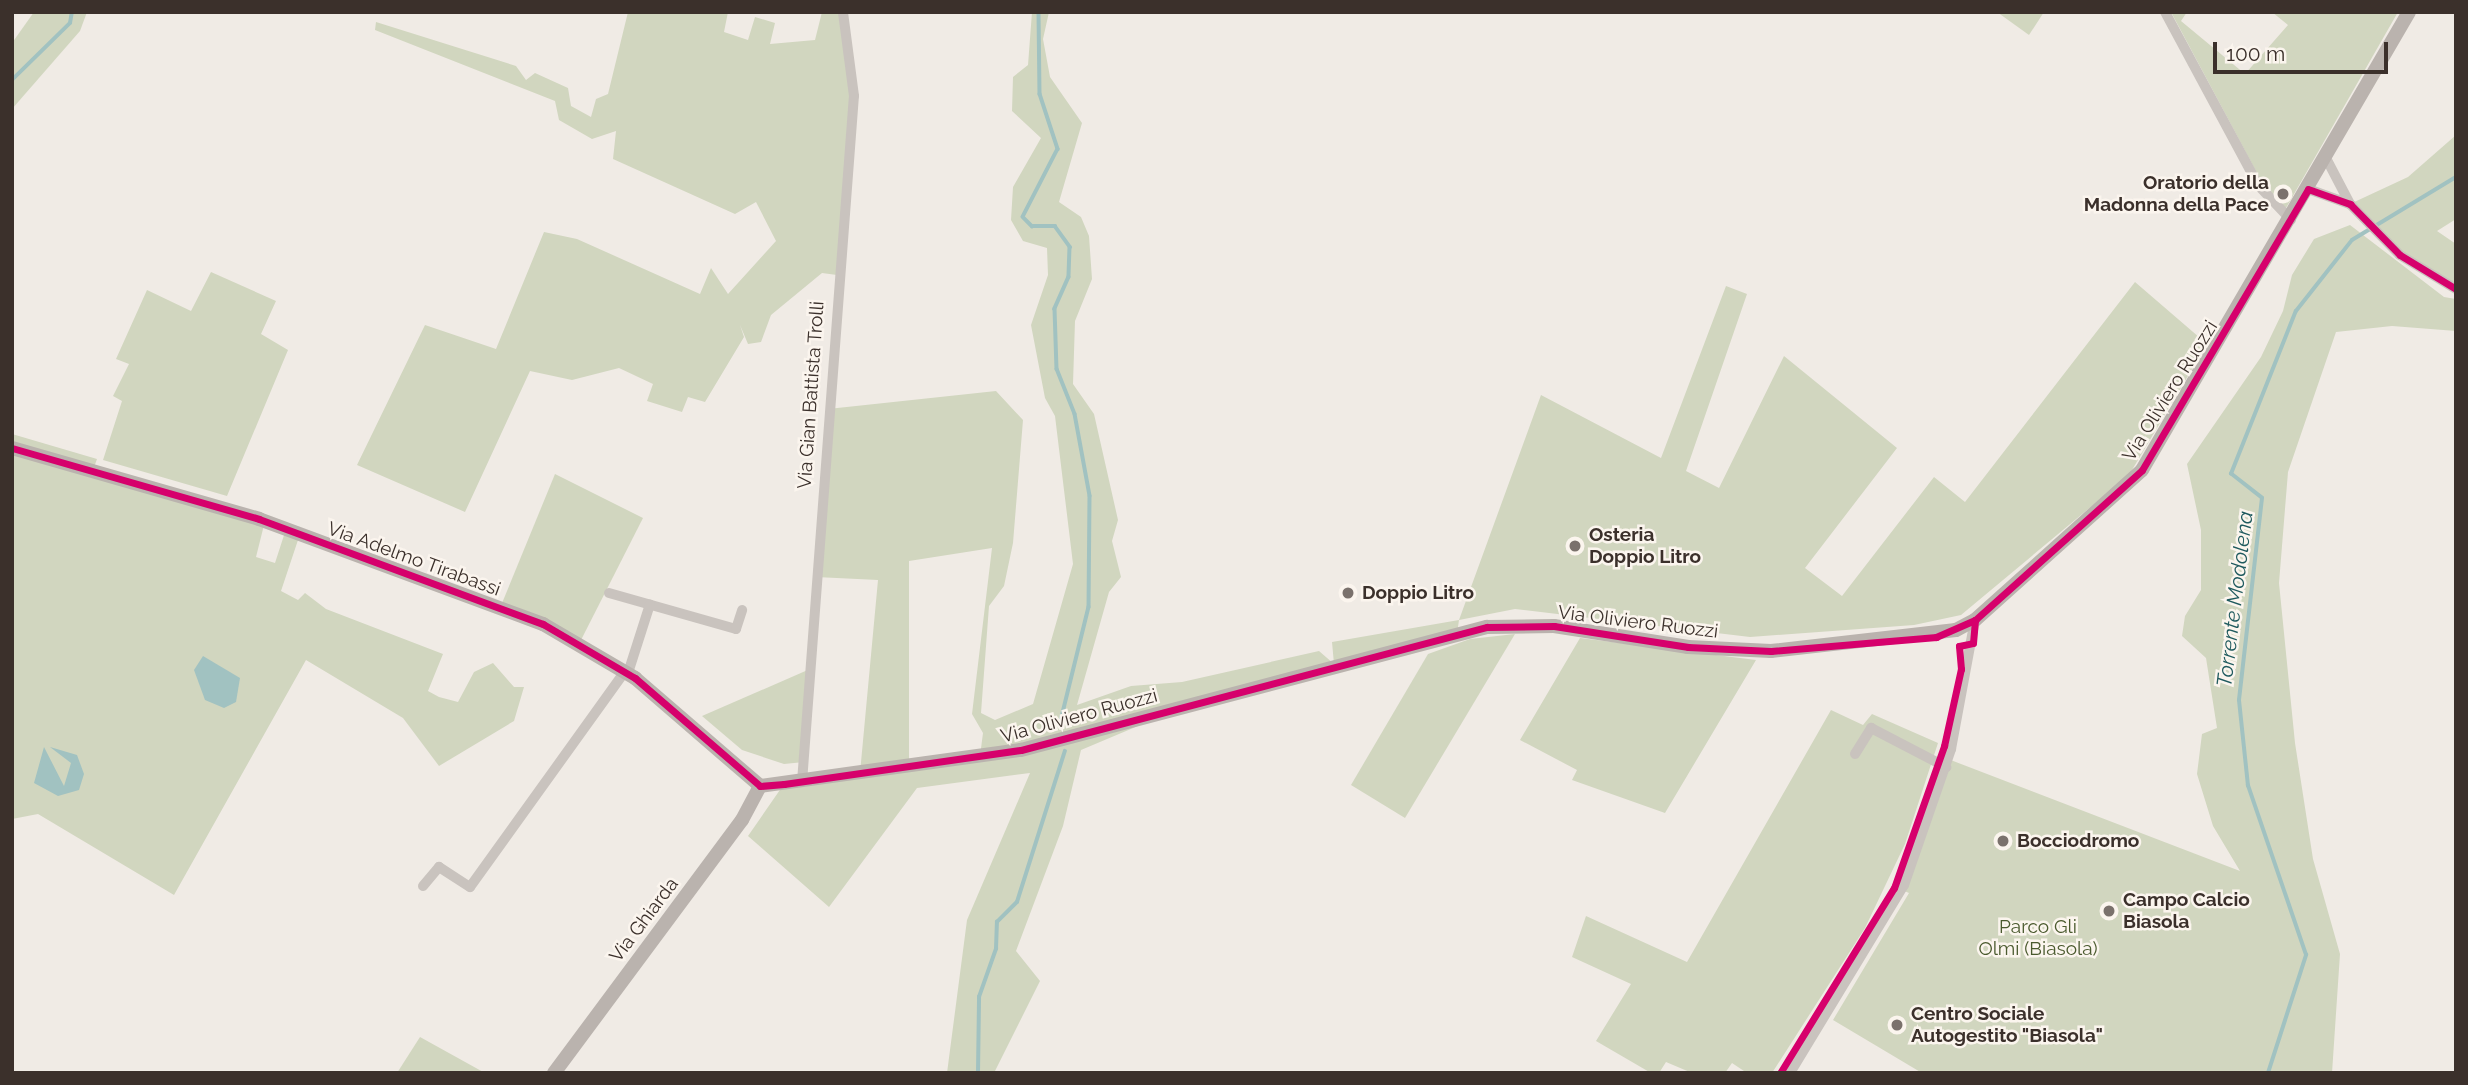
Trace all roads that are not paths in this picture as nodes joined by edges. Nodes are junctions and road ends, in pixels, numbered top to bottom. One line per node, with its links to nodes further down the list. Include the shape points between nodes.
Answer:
1 (844, 12): 17 (street, Via Gian Battista Trolli, via 854,96)
2 (2165, 12): 7 (street, via 2258,185)
3 (2409, 12): 4 (street, Via Oliviero Ruozzi)
4 (2326, 158): 5 (street, Via Oliviero Ruozzi); 6 (street)
5 (2308, 189): 6 (street); 7 (street, Via Oliviero Ruozzi)
6 (2350, 204): 8 (street, via 2400,255)
7 (2291, 220): 13 (street, Via Oliviero Ruozzi, via 2142,470)
8 (2456, 289)
9 (12, 449): 14 (street, Via Adelmo Tirabassi, via 316,539 543,624)
10 (609, 593): 11 (street)
11 (650, 604): 12 (street, via 736,629); 14 (street)
12 (742, 610)
13 (1975, 620): 16 (street); 17 (street, Via Oliviero Ruozzi, via 1936,636 1771,650 1688,648 1553,626 1487,627 1021,750)
14 (626, 672): 18 (street, Via Adelmo Tirabassi); 19 (street, via 470,887 439,867)
15 (1855, 754): 16 (street, via 1871,728)
16 (1946, 767): 21 (street, via 1904,885)
17 (802, 782): 18 (street, Via Oliviero Ruozzi)
18 (760, 786): 20 (street, Via Ghiarda, via 742,820)
19 (423, 886)
20 (554, 1073)
21 (1790, 1073)

